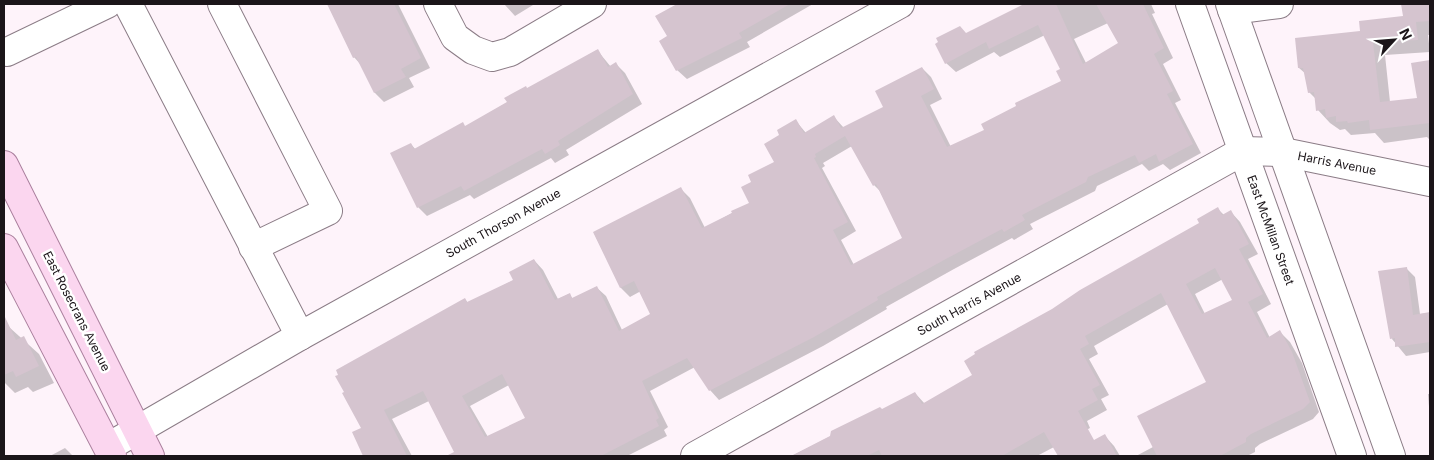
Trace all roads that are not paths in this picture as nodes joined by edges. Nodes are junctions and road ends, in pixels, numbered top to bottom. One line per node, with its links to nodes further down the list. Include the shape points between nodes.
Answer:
1 (107, 4): 10 (street)
2 (128, 4): 15 (street)
3 (222, 4): 15 (street, via 328,211)
4 (438, 4): 5 (street, via 455,37 473,50 492,57 510,52)
5 (592, 4)
6 (1190, 4): 11 (street, East McMillan Street)
7 (1279, 4): 9 (street)
8 (894, 5): 17 (street, South Thorson Avenue)
9 (1231, 7): 12 (street)
10 (8, 52)
11 (1243, 151): 12 (street, Harris Avenue); 20 (street, East McMillan Street); 22 (street, South Harris Avenue)
12 (1283, 152): 14 (street, Harris Avenue); 23 (street)
13 (4, 165): 18 (main road, East Rosecrans Avenue)
14 (1430, 182)
15 (254, 247): 17 (street)
16 (4, 248): 19 (main road)
17 (300, 336): 18 (street, South Thorson Avenue)
18 (138, 432): 19 (street, South Thorson Avenue); 21 (main road, East Rosecrans Avenue)
19 (110, 452)
20 (1345, 453)
21 (150, 456)
22 (695, 456)
23 (1391, 456)

